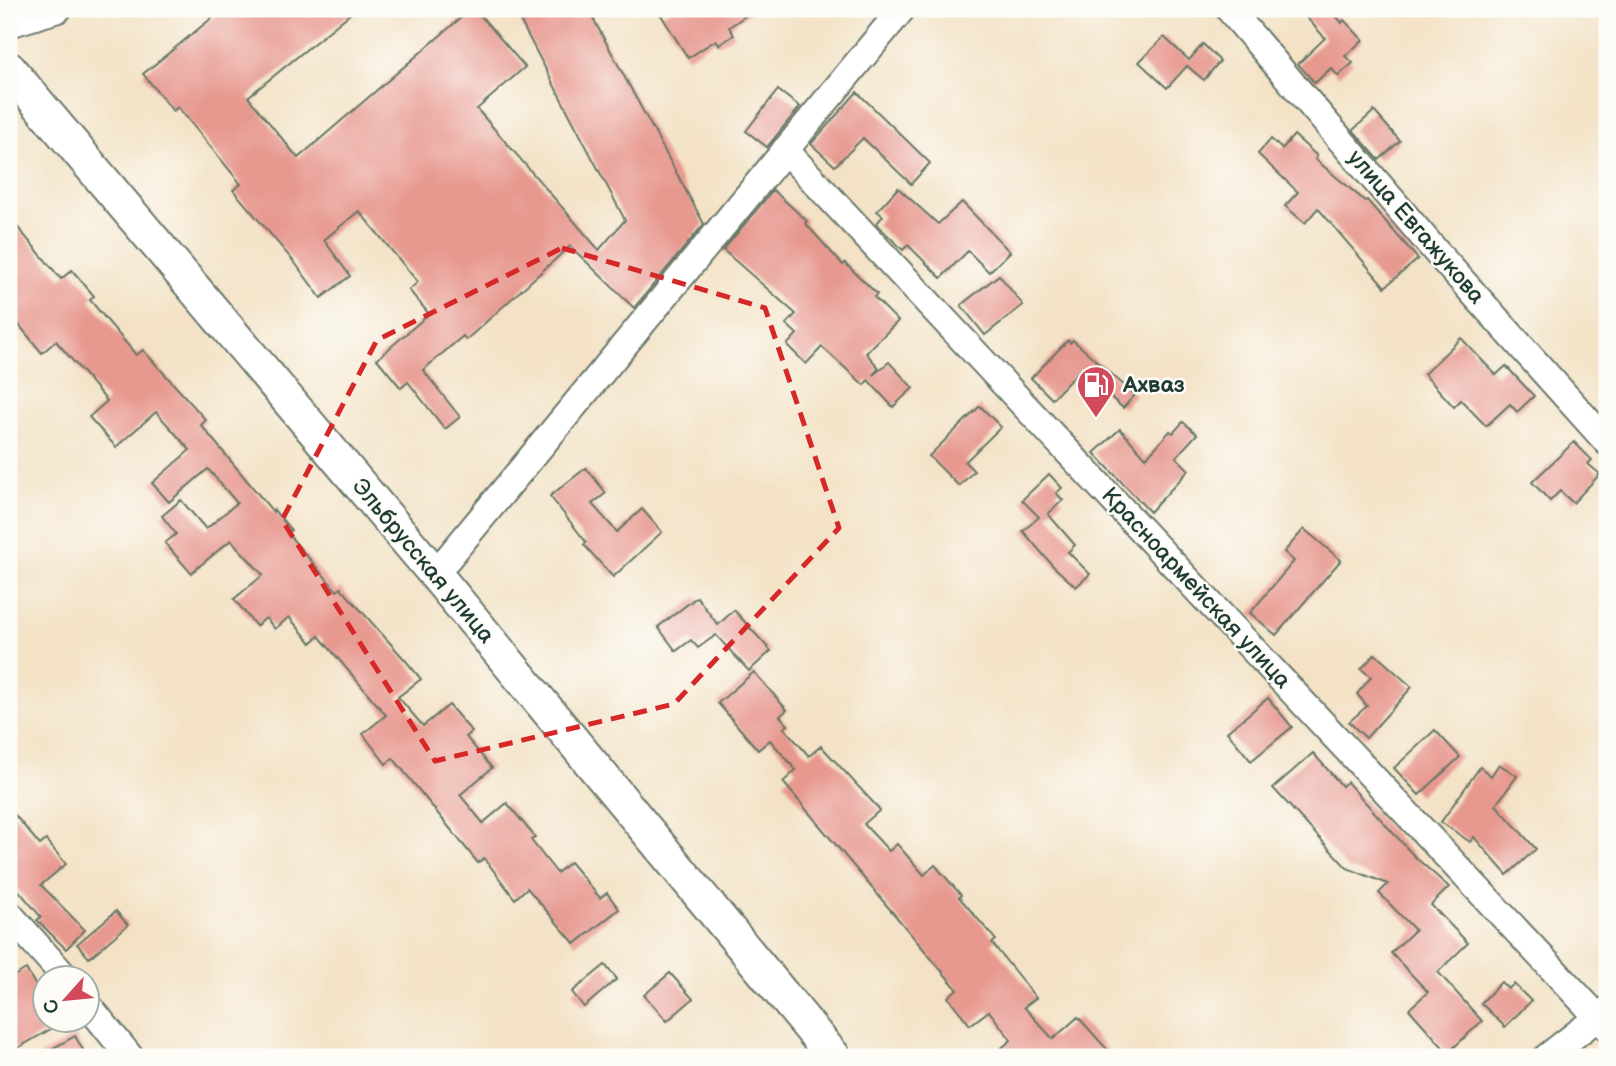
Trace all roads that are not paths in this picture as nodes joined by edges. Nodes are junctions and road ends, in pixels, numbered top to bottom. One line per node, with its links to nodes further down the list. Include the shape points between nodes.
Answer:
1 (58, 9): 4 (street)
2 (902, 9): 6 (street)
3 (1229, 9): 7 (street, улица Евгажукова, via 1438,254)
4 (9, 24)
5 (9, 69): 8 (street, Эльбрусская улица)
6 (785, 149): 8 (street); 11 (street, Красноармейская улица)
7 (1607, 442)
8 (435, 573): 14 (street, Эльбрусская улица)
9 (9, 914): 10 (street)
10 (54, 964)
11 (1604, 1019): 15 (street)
12 (102, 1023): 13 (street)
13 (130, 1057)
14 (834, 1057)
15 (1547, 1057)

